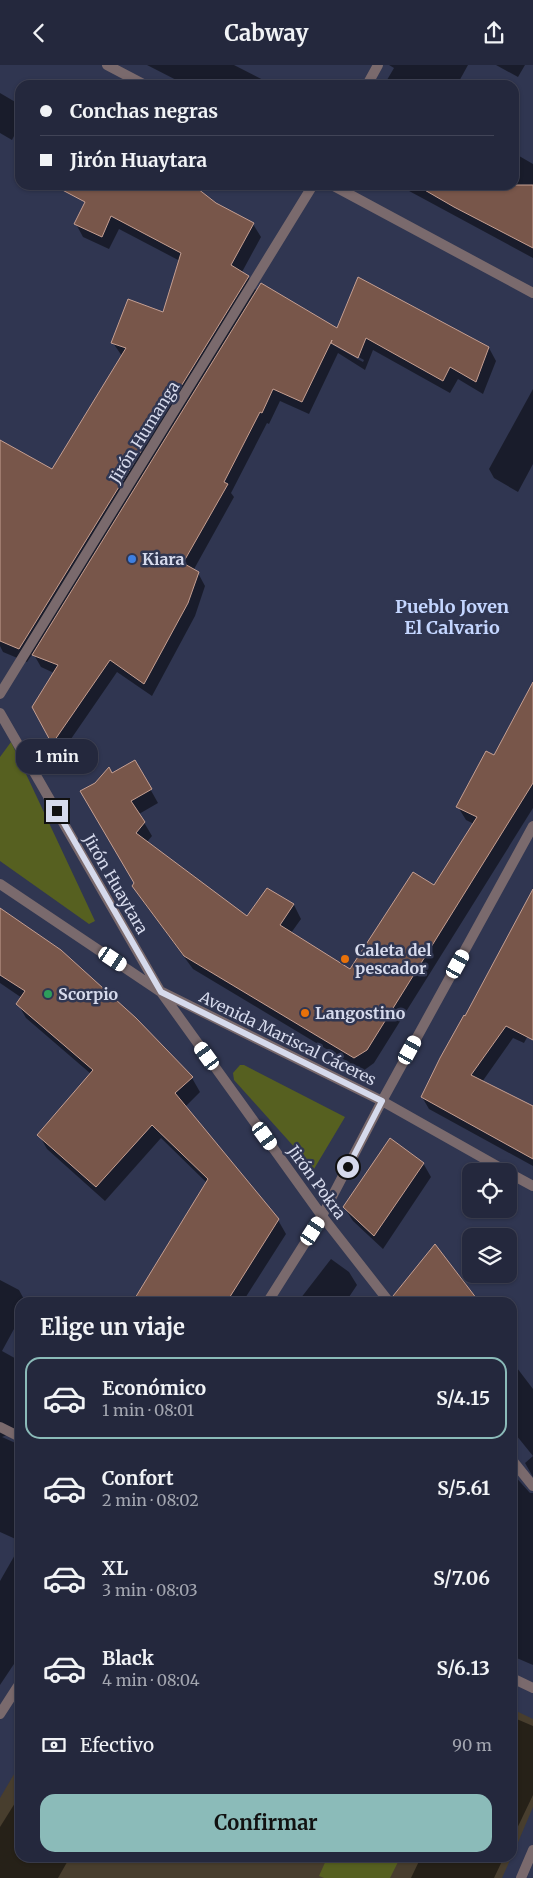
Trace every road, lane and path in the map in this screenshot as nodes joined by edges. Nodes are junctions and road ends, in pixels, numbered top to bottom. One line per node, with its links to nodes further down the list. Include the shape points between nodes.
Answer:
1 (107, 65): 3 (street)
2 (378, 65): 4 (street)
3 (136, 80)
4 (370, 80)
5 (310, 190): 8 (street, Jirón Humanga)
6 (341, 190): 7 (street)
7 (533, 293)
8 (0, 694)
9 (0, 713): 12 (street, Jirón Huaytara)
10 (533, 826): 13 (street)
11 (0, 884): 12 (street, Jirón Pokra)
12 (161, 992): 13 (street, Avenida Mariscal Cáceres); 17 (street, Jirón Pokra)
13 (382, 1101): 14 (street, Avenida Mariscal Cáceres); 17 (street)
14 (492, 1163)
15 (517, 1177): 16 (street, Avenida Mariscal Cáceres)
16 (533, 1186)
17 (322, 1216): 18 (street); 19 (street, Jirón Pokra)
18 (271, 1297)
19 (385, 1297)
20 (0, 1427): 21 (street)
21 (15, 1434)
22 (517, 1466): 23 (street)
23 (533, 1485)
24 (517, 1680): 25 (street)
25 (533, 1688)
26 (15, 1691): 27 (street)
27 (0, 1714)
28 (533, 1850): 29 (street)
29 (521, 1878)

